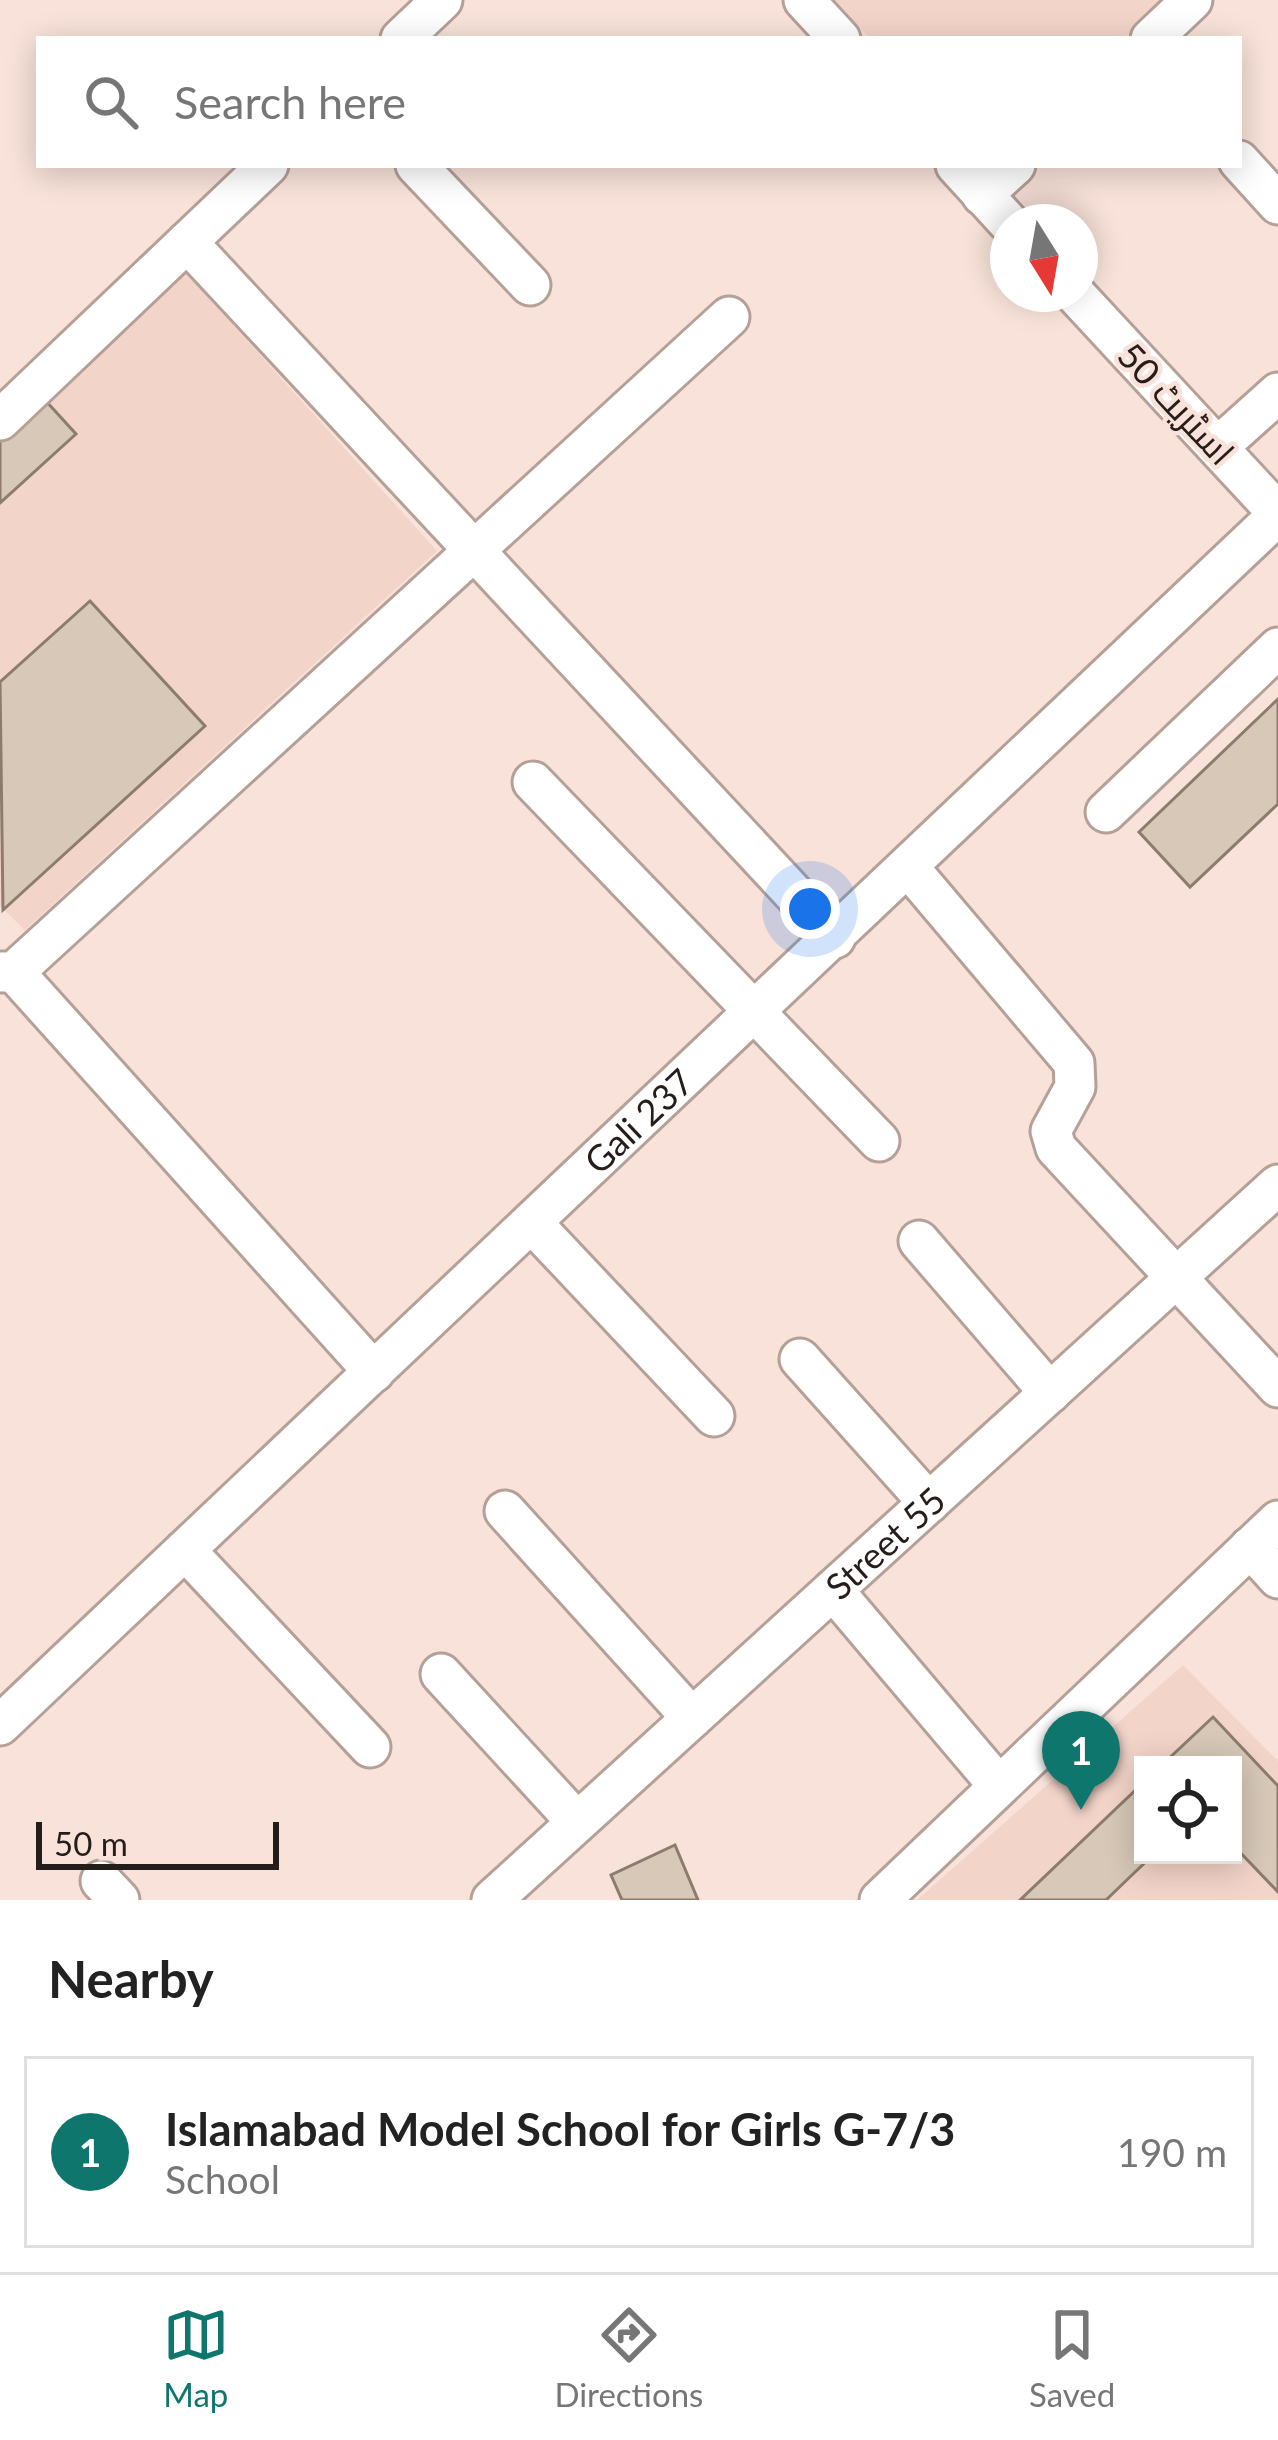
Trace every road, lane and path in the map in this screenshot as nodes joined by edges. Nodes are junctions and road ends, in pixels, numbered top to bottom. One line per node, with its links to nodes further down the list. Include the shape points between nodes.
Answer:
1 (442, 0): 4 (street)
2 (804, 0): 5 (street)
3 (1192, 0): 6 (street)
4 (403, 36)
5 (837, 36)
6 (1154, 36)
7 (265, 168): 13 (street)
8 (419, 168): 14 (street)
9 (959, 168): 11 (street)
10 (1014, 168): 12 (street)
11 (991, 204)
12 (997, 204)
13 (187, 242): 18 (street); 21 (street)
14 (530, 285)
15 (1093, 312): 19 (street, اسٹریٹ 50)
16 (730, 317): 21 (street)
17 (1278, 393): 19 (street)
18 (0, 420)
19 (1219, 446): 20 (street, اسٹریٹ 50)
20 (1278, 514): 25 (street, Gali 237)
21 (476, 552): 26 (street); 27 (street)
22 (1278, 648): 24 (street)
23 (533, 782): 28 (street)
24 (1106, 812)
25 (908, 868): 26 (street, Gali 237); 33 (street, via 1074,1063 1076,1088 1051,1131 1056,1148)
26 (835, 938): 28 (street, Gali 237)
27 (7, 972): 35 (street)
28 (755, 1012): 29 (street); 31 (street, Gali 237)
29 (879, 1141)
30 (1278, 1185): 33 (street, Street 55)
31 (532, 1223): 35 (street, Gali 237); 38 (street)
32 (919, 1241): 37 (street)
33 (1174, 1279): 36 (street); 37 (street, Street 55)
34 (800, 1359): 39 (street)
35 (374, 1372): 42 (street, Gali 237)
36 (1278, 1387)
37 (1050, 1393): 39 (street, Street 55)
38 (714, 1416)
39 (928, 1503): 44 (street, Street 55)
40 (506, 1511): 46 (street)
41 (1264, 1534): 43 (street); 49 (street)
42 (185, 1550): 47 (street, Gali 237); 48 (street)
43 (1278, 1578)
44 (833, 1590): 46 (street, Street 55); 49 (street)
45 (440, 1674): 50 (street)
46 (692, 1718): 50 (street, Street 55)
47 (0, 1725)
48 (370, 1747)
49 (999, 1786): 52 (street)
50 (577, 1822): 51 (street, Street 55)
51 (498, 1898)
52 (880, 1900)

